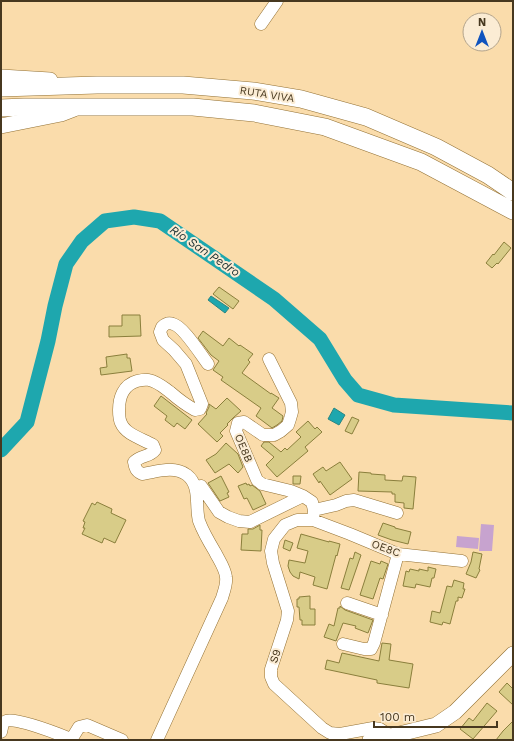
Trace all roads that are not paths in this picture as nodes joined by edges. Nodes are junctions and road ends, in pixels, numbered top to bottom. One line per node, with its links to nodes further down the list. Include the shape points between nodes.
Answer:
1 (277, 1): 2 (street)
2 (261, 24)
3 (1, 78): 4 (main road)
4 (97, 85): 5 (highway, RUTA VIVA); 9 (highway, RUTA VIVA, via 253,90 301,99 366,116 442,150 488,174)
5 (1, 88)
6 (78, 107): 7 (highway, RUTA VIVA); 8 (main road, via 61,114); 10 (highway, RUTA VIVA, via 193,107 254,113 325,127 421,162)
7 (1, 108)
8 (1, 126)
9 (513, 192)
10 (513, 211)
11 (269, 359): 14 (street, OE8B, via 291,403 292,412 288,425 274,436 263,434 244,422 238,423 236,431 257,480 262,484)
12 (208, 364): 28 (street, via 183,330 167,323 160,332 163,340 186,364 202,404 200,409 195,410 187,406 160,384 151,380 131,383 125,388 119,405 120,422 137,438 153,445 155,450 134,462 138,472 182,472 193,482 201,527 226,576 222,598)
13 (201, 486): 14 (street, via 219,512 239,521 250,522)
14 (303, 496): 16 (street, via 312,502)
15 (397, 514): 16 (street, via 354,500)
16 (314, 515): 17 (street, OE8C, via 350,534); 25 (street, S9, via 285,525 274,539 271,550 288,610 271,677 274,684 330,734 373,728 380,729)
17 (398, 554): 18 (street, OE8C); 20 (street)
18 (462, 561)
19 (347, 603): 20 (street)
20 (382, 615): 21 (street, via 371,649)
21 (343, 644)
22 (513, 654): 25 (main road, via 456,712 436,725)
23 (1, 732): 24 (street, via 6,721 10,720 22,722)
24 (55, 737): 26 (street)
25 (391, 738): 29 (main road)
26 (71, 739): 27 (street, via 79,727 87,725)
27 (122, 740)
28 (157, 740)
29 (370, 740)

